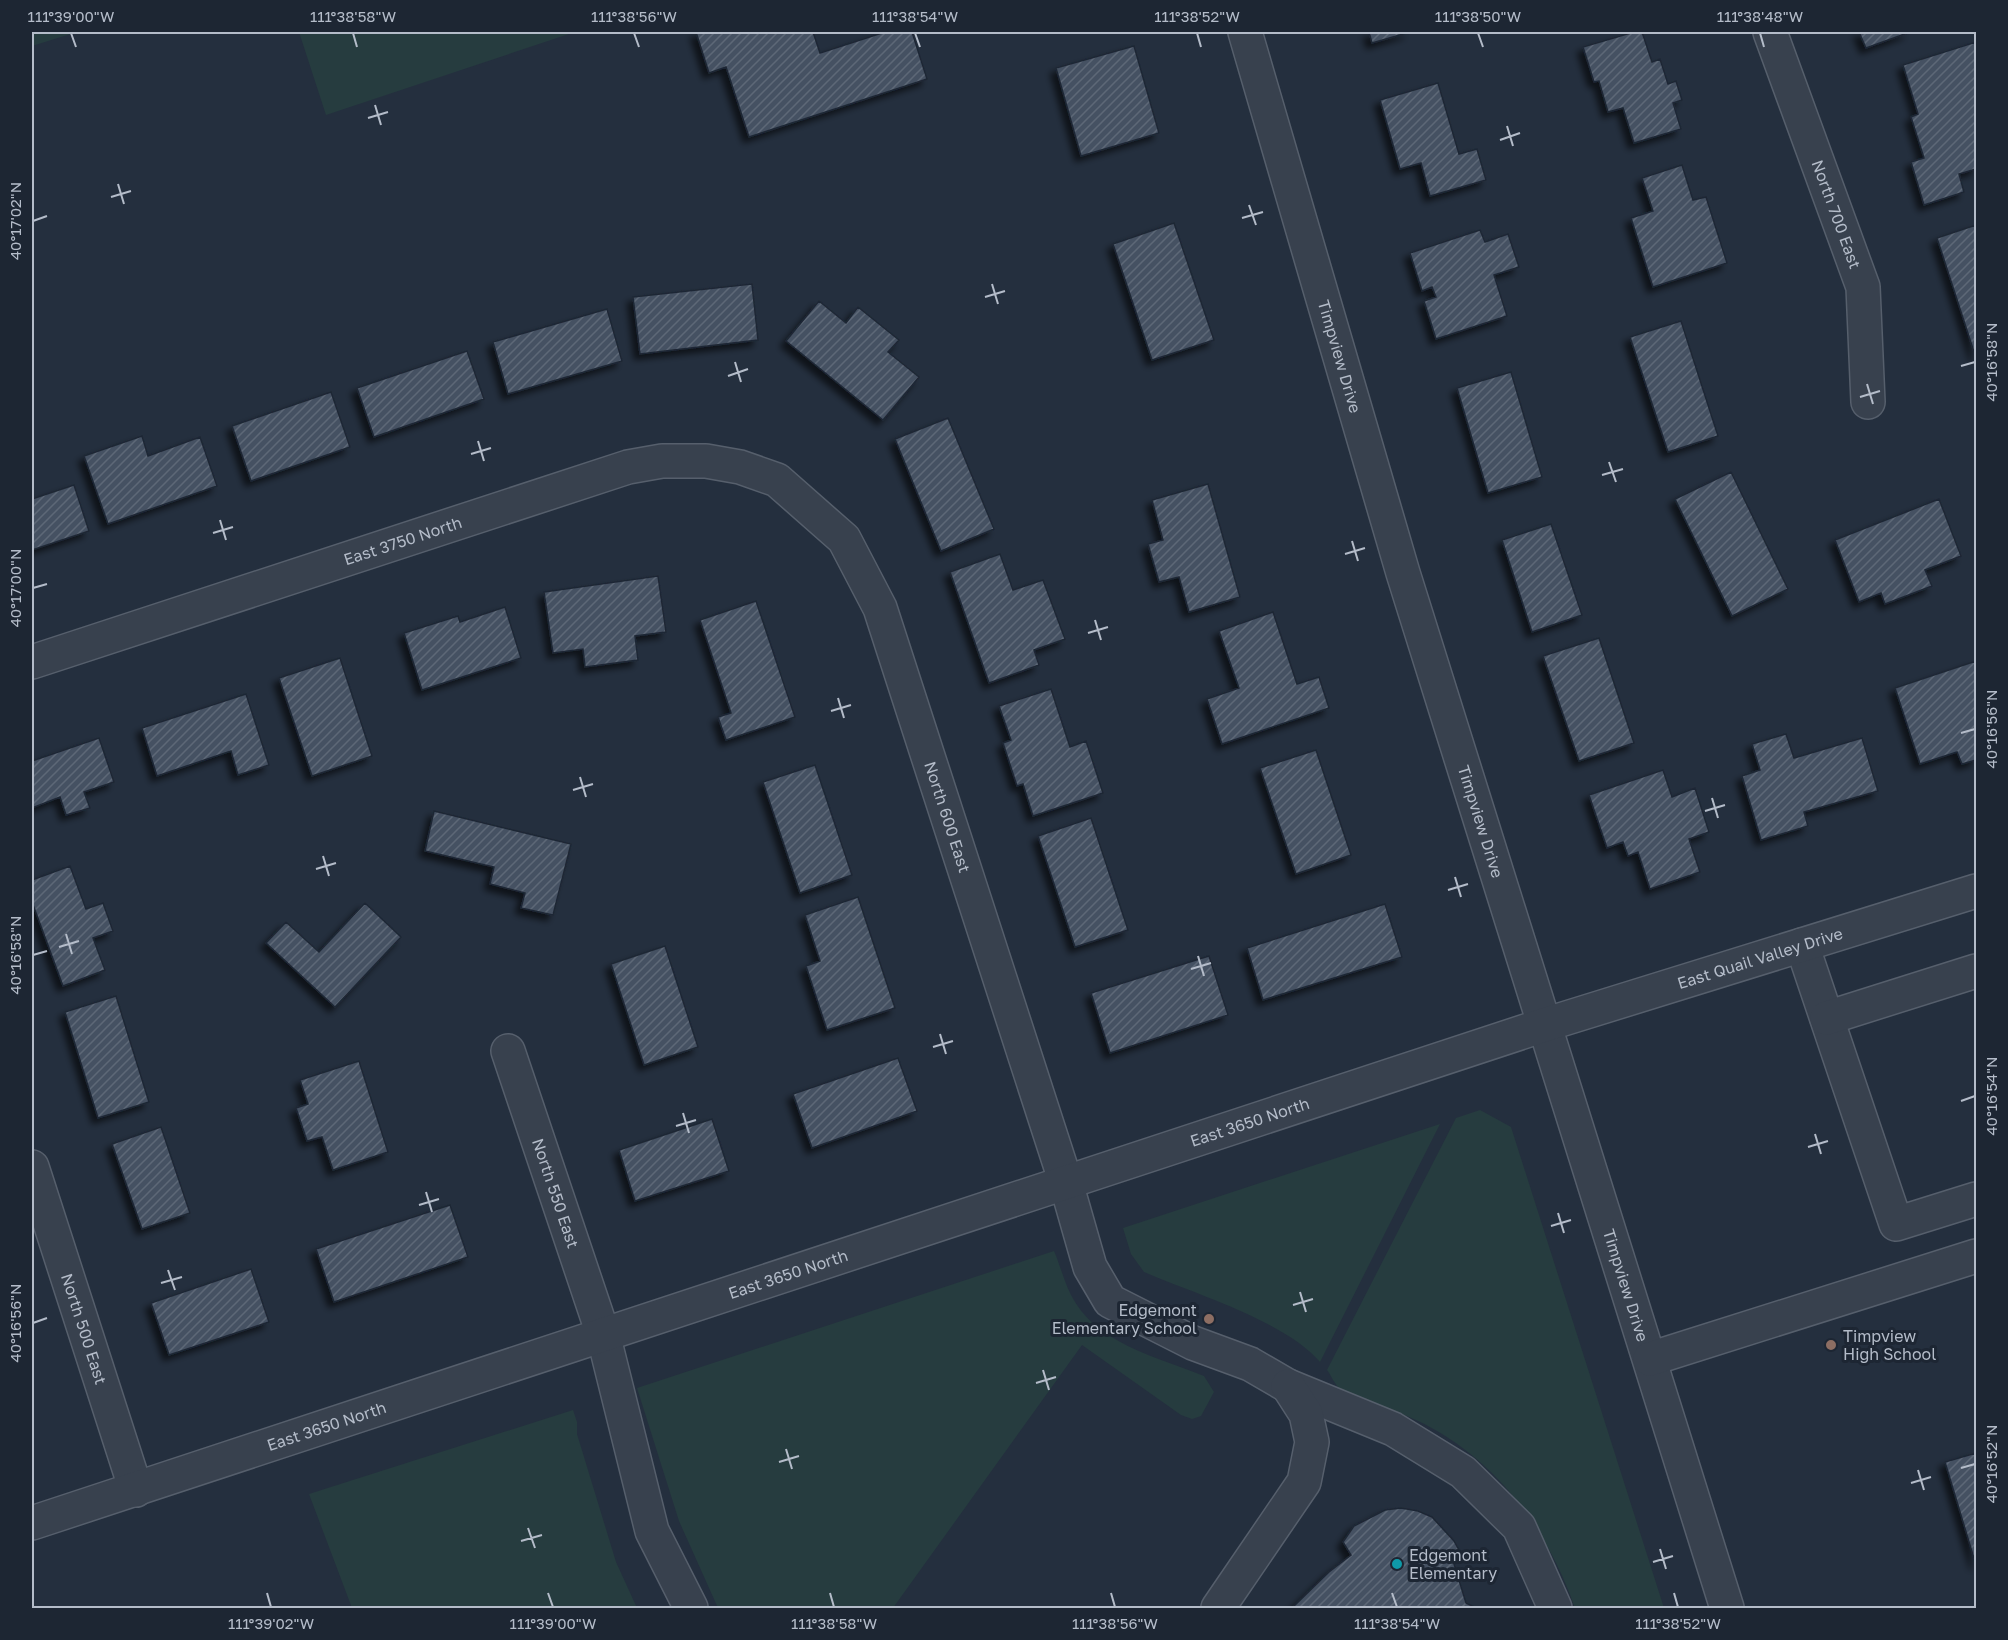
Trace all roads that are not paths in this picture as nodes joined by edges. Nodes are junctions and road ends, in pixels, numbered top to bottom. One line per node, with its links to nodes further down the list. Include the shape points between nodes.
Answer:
1 (1245, 32): 10 (street, Timpview Drive, via 1403,573)
2 (1770, 32): 3 (street, North 700 East, via 1863,287)
3 (1868, 402)
4 (777, 480): 5 (street, East 3750 North, via 706,461 662,461 628,467); 13 (street, North 600 East, via 844,539 880,608)
5 (32, 662)
6 (1977, 891): 7 (street, East Quail Valley Drive)
7 (1802, 945): 9 (street); 10 (street, East Quail Valley Drive)
8 (1977, 971): 9 (street)
9 (1827, 1018): 14 (street, via 1896,1224)
10 (1545, 1025): 13 (street, East 3650 North); 17 (street, Timpview Drive)
11 (508, 1051): 16 (street, North 550 East)
12 (32, 1167): 19 (street, North 500 East)
13 (1066, 1183): 16 (street, East 3650 North); 18 (street, North 600 East, via 1090,1268 1110,1301 1193,1343 1250,1364)
14 (1977, 1199)
15 (1977, 1256): 17 (street)
16 (603, 1335): 19 (street, East 3650 North); 21 (street, North 550 East, via 652,1531)
17 (1650, 1359): 24 (street, Timpview Drive)
18 (1288, 1386): 22 (street, via 1306,1414 1312,1442 1304,1482); 23 (street, North 600 East, via 1393,1429 1463,1472 1519,1527)
19 (136, 1490): 20 (street, East 3650 North)
20 (32, 1523)
21 (691, 1608)
22 (1218, 1608)
23 (1555, 1608)
24 (1727, 1608)

